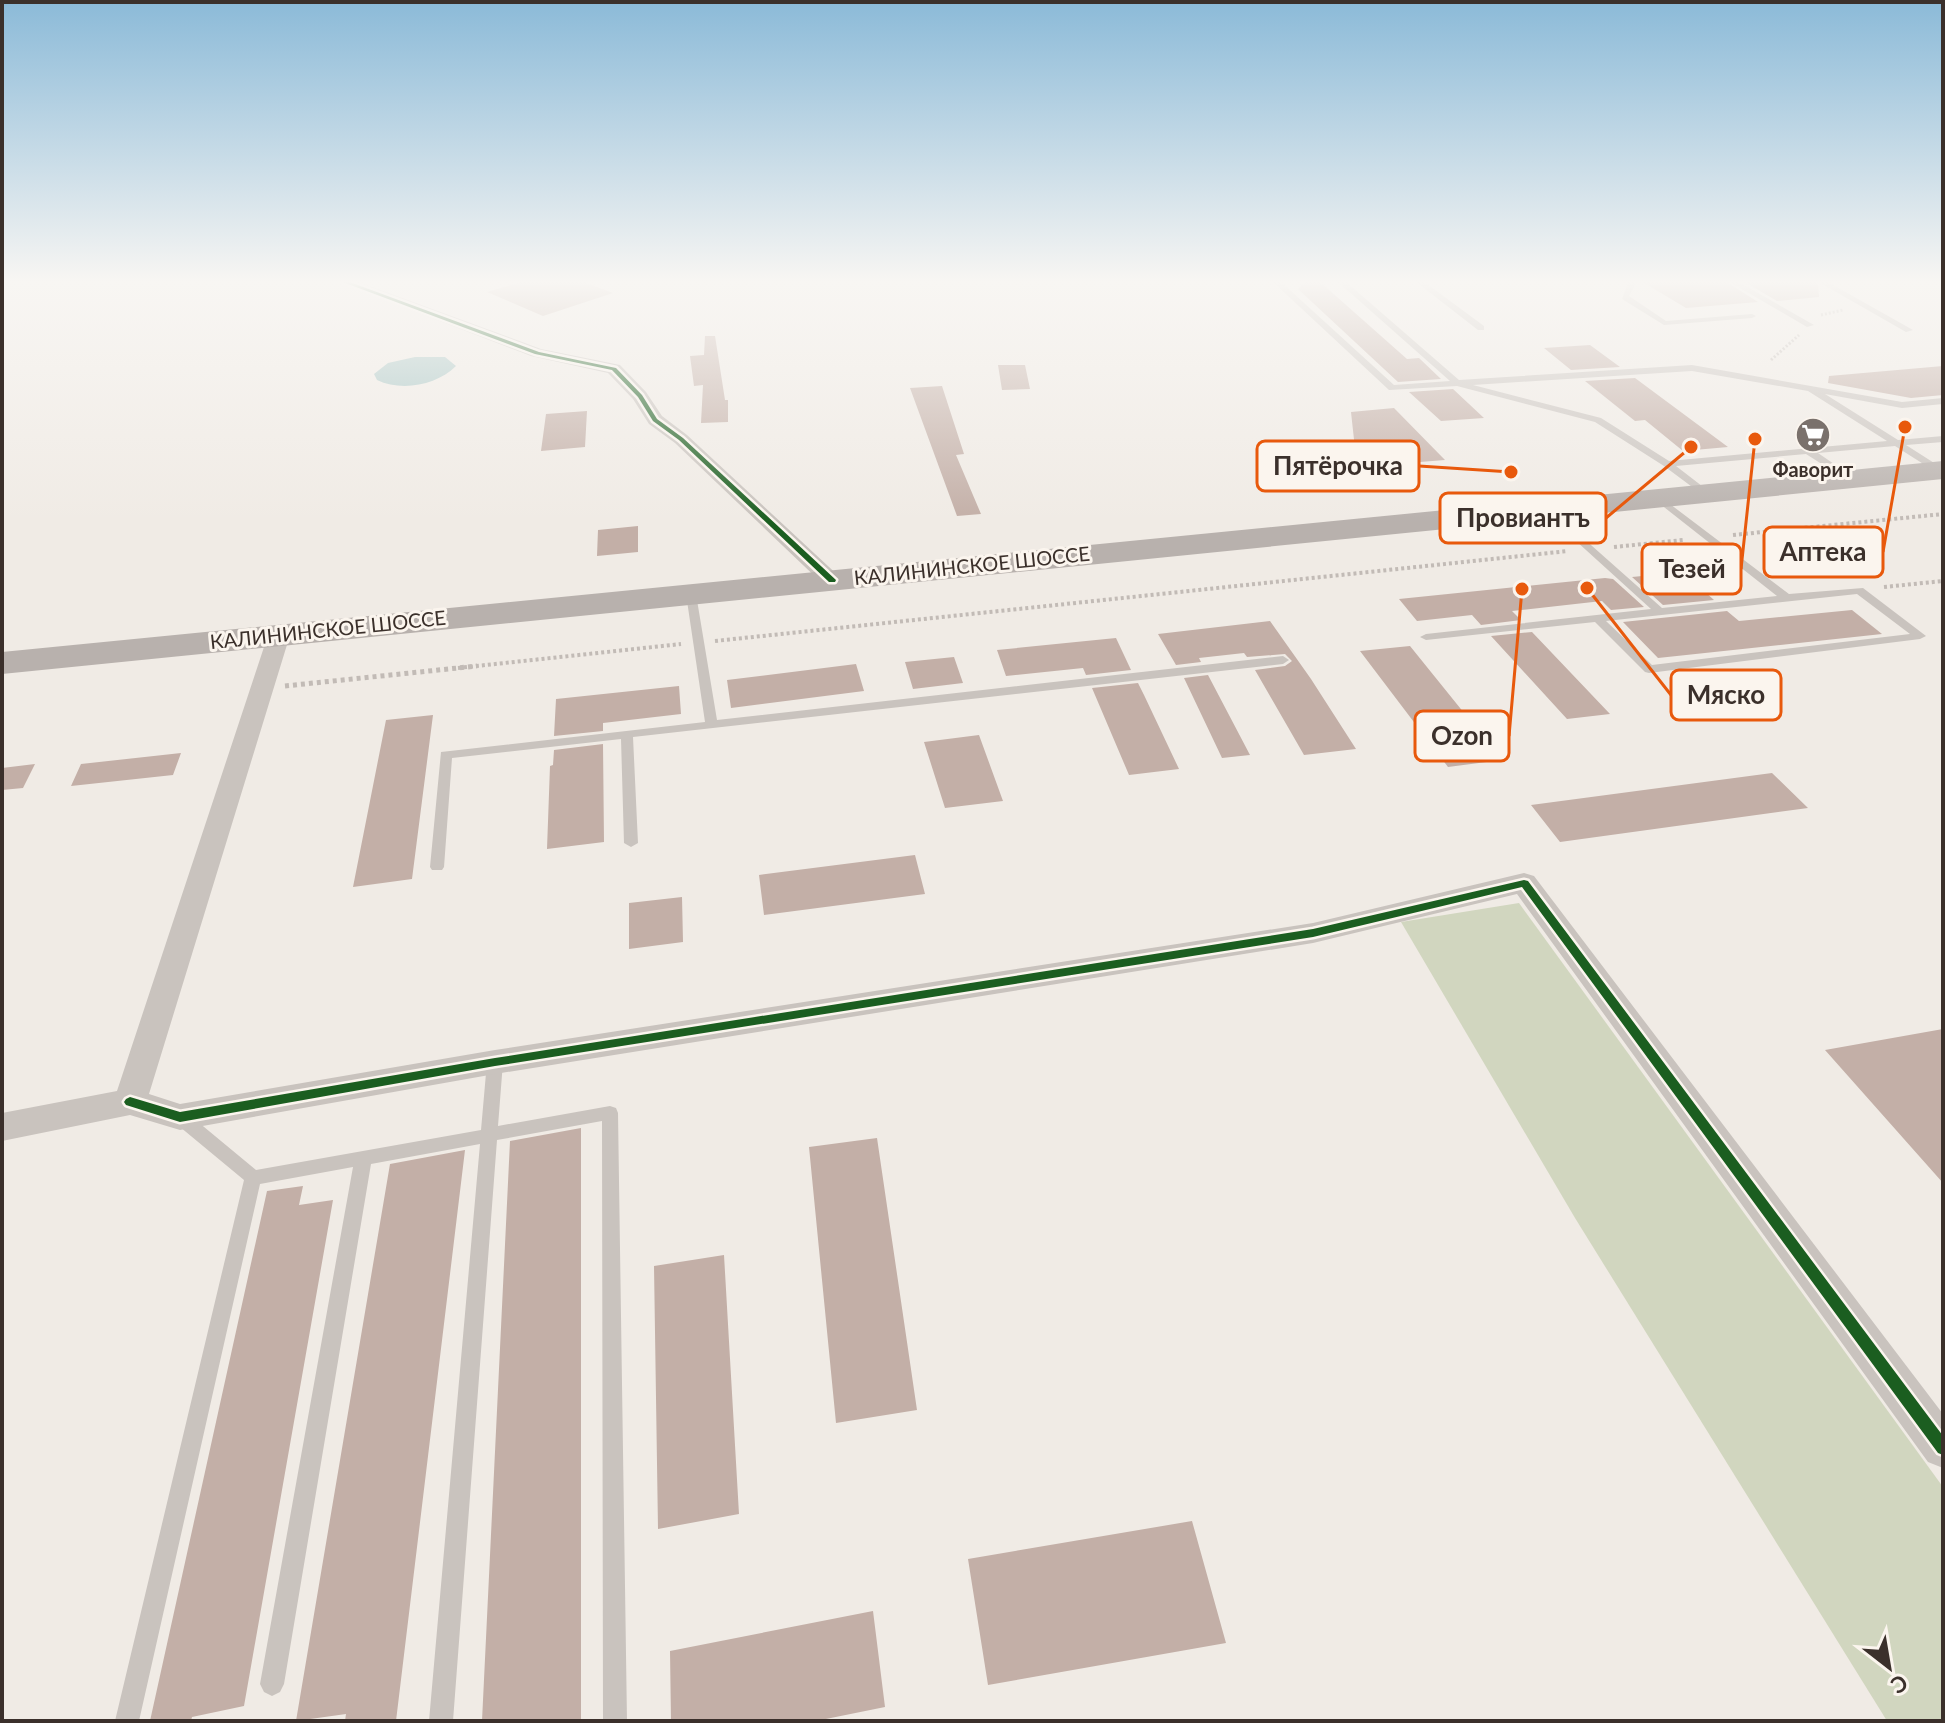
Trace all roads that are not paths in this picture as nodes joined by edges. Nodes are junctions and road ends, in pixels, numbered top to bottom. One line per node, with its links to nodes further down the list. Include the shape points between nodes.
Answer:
1 (577, 361): 16 (street, via 614,369 655,420)
2 (1363, 361): 4 (lane, via 1392,388)
3 (1432, 361): 4 (lane)
4 (1457, 383): 5 (lane, via 1692,368); 10 (lane, via 1598,420)
5 (1811, 389): 6 (lane, via 1902,405); 8 (lane)
6 (1943, 401)
7 (1943, 439): 8 (lane)
8 (1897, 443): 9 (lane); 11 (lane)
9 (1808, 451): 10 (lane); 12 (lane)
10 (1667, 464): 13 (lane)
11 (1941, 470): 12 (main road, КАЛИНИНСКОЕ ШОССЕ)
12 (1850, 479): 13 (main road, КАЛИНИНСКОЕ ШОССЕ)
13 (1706, 493): 14 (main road, КАЛИНИНСКОЕ ШОССЕ)
14 (1658, 498): 15 (main road, КАЛИНИНСКОЕ ШОССЕ); 18 (lane)
15 (1547, 509): 16 (main road, КАЛИНИНСКОЕ ШОССЕ); 19 (lane)
16 (832, 580): 17 (main road, КАЛИНИНСКОЕ ШОССЕ)
17 (691, 594): 21 (main road, КАЛИНИНСКОЕ ШОССЕ); 25 (lane)
18 (1787, 598): 19 (lane); 20 (lane, via 1859,590 1920,636 1649,669)
19 (1659, 611): 20 (lane)
20 (1598, 619): 22 (lane)
21 (279, 635): 24 (main road, КАЛИНИНСКОЕ ШОССЕ); 30 (street)
22 (1426, 637)
23 (1283, 660): 25 (lane)
24 (2, 663)
25 (712, 725): 26 (lane)
26 (627, 734): 27 (lane); 28 (lane, via 446,755)
27 (631, 843)
28 (437, 867)
29 (495, 1062): 31 (street); 33 (lane); 36 (street, via 1313,933 1524,883)
30 (130, 1102): 31 (street); 32 (street)
31 (180, 1117): 35 (lane)
32 (2, 1127)
33 (489, 1135): 34 (lane); 39 (lane); 40 (lane, via 610,1113)
34 (363, 1158): 35 (lane); 37 (lane)
35 (253, 1178): 38 (lane)
36 (1943, 1448)
37 (272, 1684)
38 (127, 1721)
39 (441, 1721)
40 (615, 1721)

